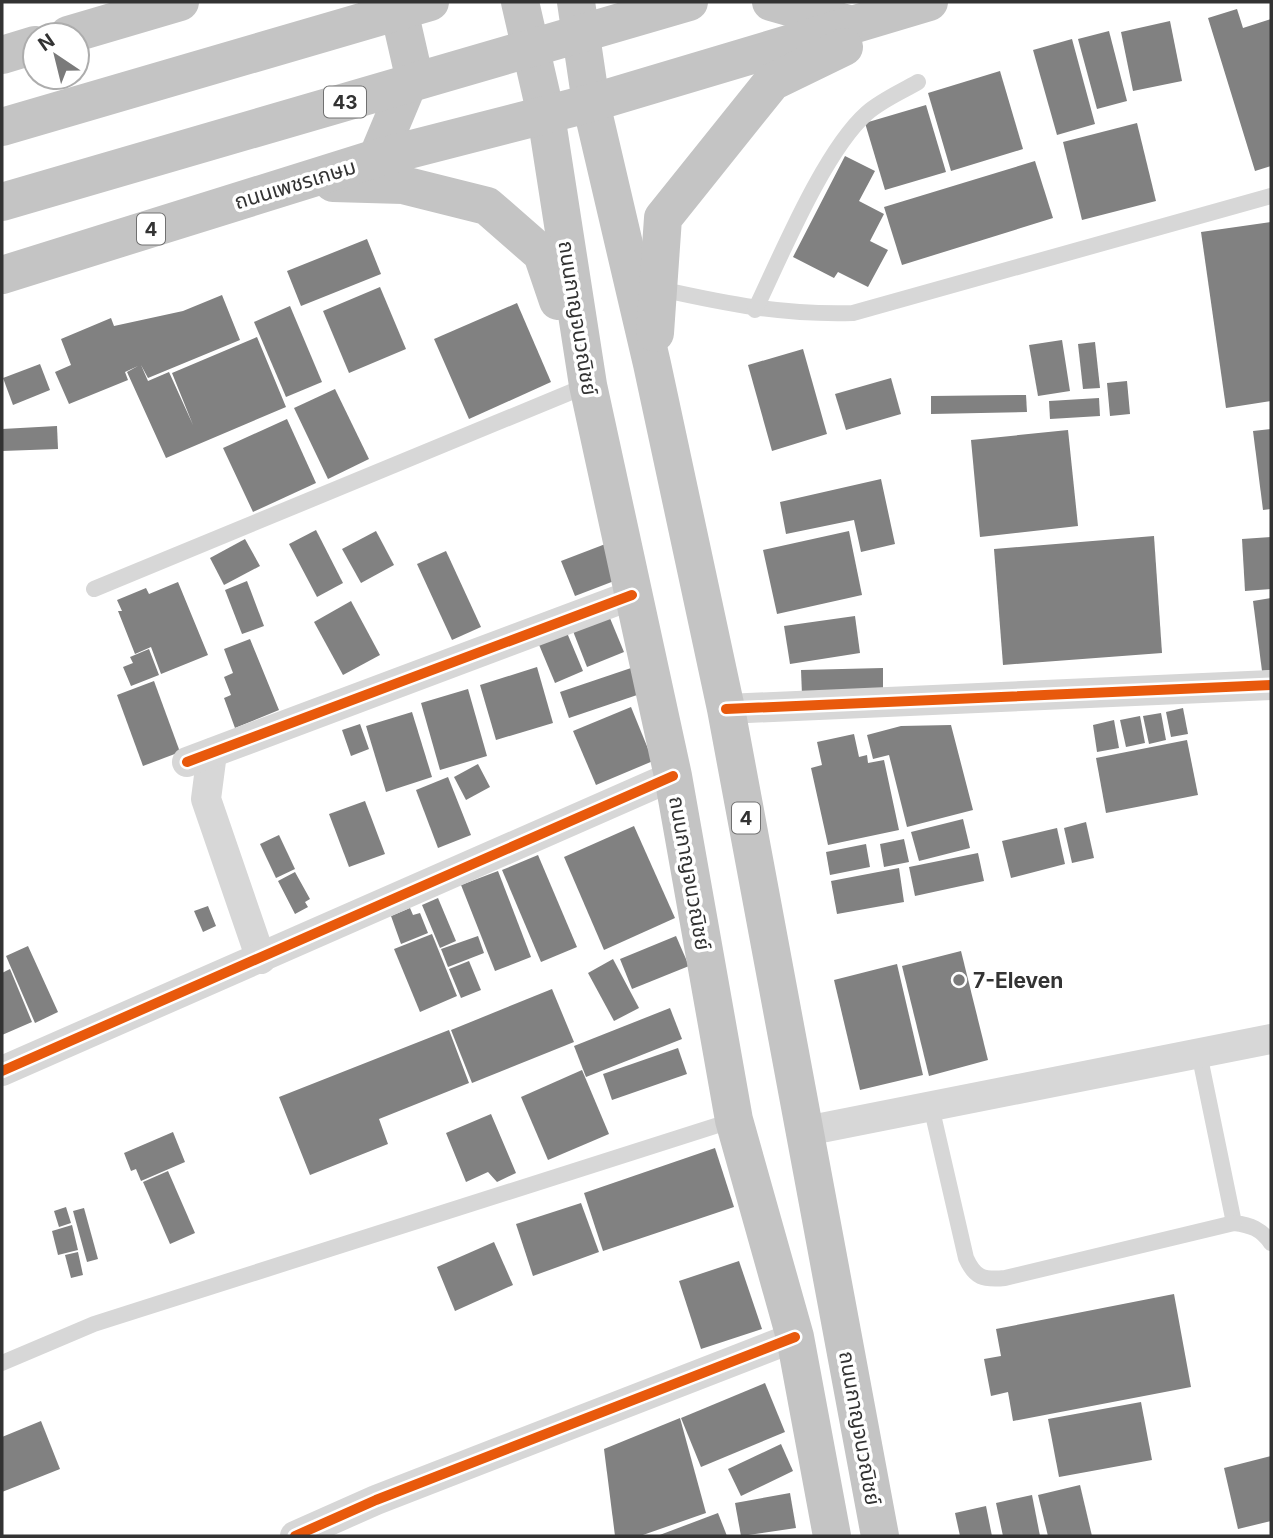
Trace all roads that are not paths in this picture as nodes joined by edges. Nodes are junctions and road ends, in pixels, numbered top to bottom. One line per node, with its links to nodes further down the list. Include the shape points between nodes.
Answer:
1 (180, 2): 11 (highway)
2 (377, 2): 18 (highway, via 400,15 413,72)
3 (430, 2): 17 (highway)
4 (520, 2): 16 (highway, ถนนกาญจนวณิชย์)
5 (576, 2): 15 (highway, ถนนกาญจนวณิชย์ / 4)
6 (689, 2): 21 (highway, 43)
7 (771, 2): 10 (highway)
8 (929, 2): 10 (highway, ถนนเพชรเกษม)
9 (937, 2): 23 (highway, via 772,82 663,218)
10 (852, 25): 15 (highway, ถนนเพชรเกษม)
11 (91, 28)
12 (21, 49): 13 (highway)
13 (2, 55)
14 (918, 82): 24 (lane, via 867,113 843,142 800,216)
15 (592, 103): 16 (highway, ถนนเพชรเกษม / 4); 25 (highway, ถนนกาญจนวณิชย์ / 4)
16 (546, 115): 18 (highway, ถนนเพชรเกษม / 4); 26 (highway, ถนนกาญจนวณิชย์)
17 (2, 127)
18 (377, 158): 19 (highway, ถนนเพชรเกษม / 4)
19 (300, 183): 22 (highway, ถนนเพชรเกษม / 4); 26 (highway, via 403,185 488,206 542,254)
20 (1271, 196): 24 (lane, via 853,313)
21 (2, 202)
22 (2, 275)
23 (660, 289): 24 (lane); 25 (highway)
24 (755, 310)
25 (652, 364): 30 (highway, ถนนกาญจนวณิชย์ / 4)
26 (588, 385): 27 (lane); 28 (highway, ถนนกาญจนวณิชย์)
27 (94, 589)
28 (632, 595): 31 (highway, ถนนกาญจนวณิชย์); 32 (street, via 199,758 206,799)
29 (1271, 685): 30 (street)
30 (726, 709): 38 (highway, ถนนกาญจนวณิชย์ / 4)
31 (673, 776): 32 (street); 37 (highway, ถนนกาญจนวณิชย์)
32 (261, 959): 35 (street)
33 (1271, 1039): 34 (street)
34 (1199, 1054): 36 (street); 39 (lane)
35 (2, 1071)
36 (931, 1106): 38 (street); 39 (lane, via 966,1258 973,1273 984,1280)
37 (734, 1119): 41 (highway, ถนนกาญจนวณิชย์); 42 (lane, via 94,1324)
38 (806, 1131): 45 (highway, ถนนกาญจนวณิชย์ / 4)
39 (1234, 1223): 40 (lane, via 1264,1233)
40 (1271, 1243)
41 (795, 1337): 43 (street); 44 (highway, ถนนกาญจนวณิชย์)
42 (2, 1363)
43 (295, 1536)
44 (832, 1536)
45 (880, 1536)

